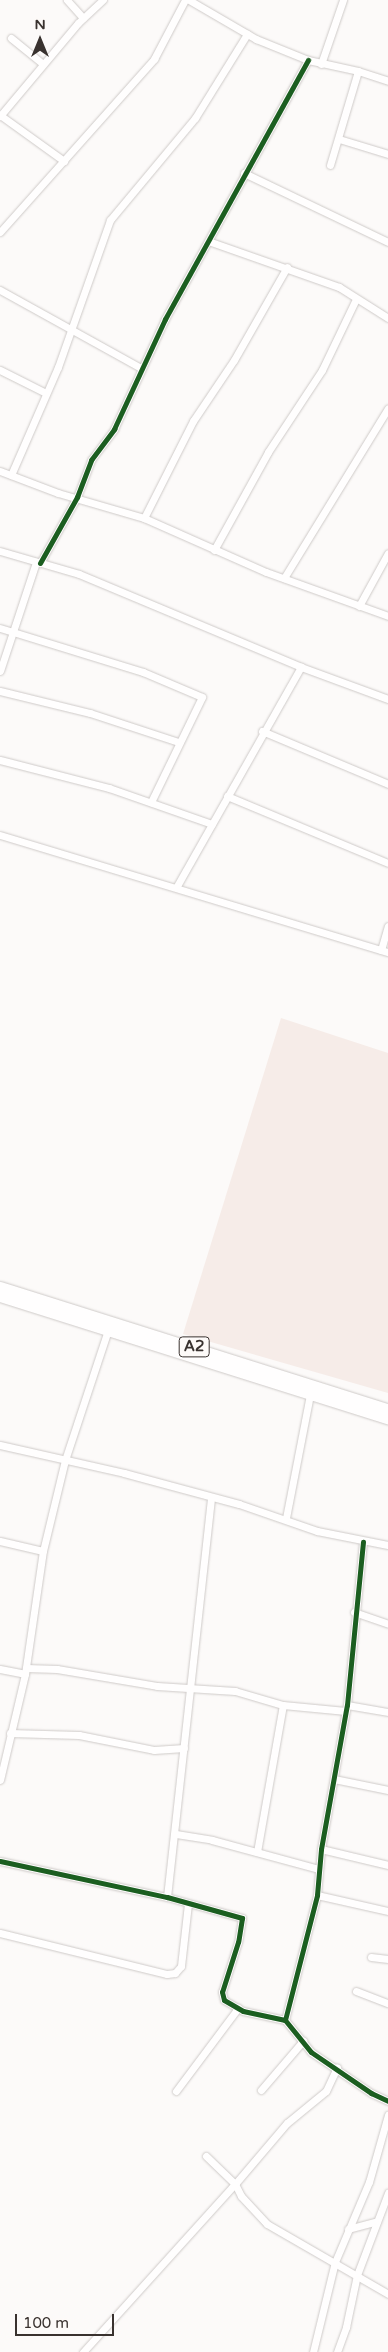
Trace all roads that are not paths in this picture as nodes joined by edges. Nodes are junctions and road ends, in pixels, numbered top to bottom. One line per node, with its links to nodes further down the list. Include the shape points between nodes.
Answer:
1 (67, 0): 6 (street)
2 (103, 0): 6 (street)
3 (185, 0): 17 (street, via 154,59)
4 (189, 0): 7 (street)
5 (343, 0): 11 (street)
6 (84, 18): 10 (street)
7 (247, 34): 9 (street); 27 (street, via 195,118 110,220)
8 (11, 38): 10 (street)
9 (308, 60): 11 (street); 19 (street)
10 (43, 64): 14 (street)
11 (321, 64): 12 (street)
12 (358, 71): 13 (street); 15 (street)
13 (387, 79)
14 (0, 115): 17 (street)
15 (339, 139): 16 (street); 18 (street)
16 (388, 154)
17 (64, 161): 20 (street)
18 (330, 165)
19 (244, 172): 21 (street); 22 (street)
20 (0, 232)
21 (211, 242): 23 (street); 28 (street)
22 (388, 242)
23 (287, 267): 25 (street, via 339,287); 35 (street, via 239,352 193,422)
24 (0, 290): 27 (street)
25 (356, 299): 26 (street); 36 (street, via 322,370 268,452)
26 (388, 318)
27 (72, 329): 28 (street); 30 (street)
28 (141, 368): 34 (street, via 114,429 91,460)
29 (0, 370): 30 (street)
30 (46, 393): 33 (street)
31 (388, 408): 40 (street)
32 (0, 471): 33 (street)
33 (11, 474): 34 (street)
34 (77, 497): 35 (street); 39 (street)
35 (144, 518): 36 (street)
36 (214, 550): 40 (street)
37 (0, 551): 39 (street)
38 (388, 553): 41 (street)
39 (38, 563): 44 (street); 45 (street, via 79,574)
40 (284, 578): 41 (street)
41 (359, 606): 42 (street)
42 (388, 616)
43 (0, 628): 44 (street)
44 (13, 630): 46 (street); 50 (street, via 143,672 202,696)
45 (301, 667): 48 (street); 49 (street)
46 (0, 669)
47 (0, 691): 50 (street, via 90,713)
48 (388, 699)
49 (262, 731): 52 (street); 53 (street)
50 (178, 742): 54 (street)
51 (0, 760): 54 (street)
52 (388, 784)
53 (227, 796): 55 (street); 57 (street)
54 (151, 802): 55 (street)
55 (212, 824): 58 (street)
56 (0, 835): 58 (street)
57 (388, 863)
58 (177, 886): 60 (street)
59 (388, 926): 60 (street)
60 (384, 951)
61 (0, 1287): 65 (highway, A2)
62 (0, 1296): 63 (highway, A2)
63 (108, 1330): 64 (highway, A2); 68 (street)
64 (310, 1394): 66 (highway, A2); 70 (street)
65 (388, 1409)
66 (388, 1418)
67 (0, 1445): 68 (street)
68 (65, 1460): 69 (street); 74 (street)
69 (211, 1497): 70 (street); 79 (street)
70 (286, 1518): 72 (street, via 317,1531)
71 (0, 1541): 74 (street)
72 (363, 1542): 73 (street); 75 (street)
73 (388, 1545)
74 (43, 1551): 78 (street)
75 (354, 1612): 76 (street); 81 (street)
76 (388, 1624)
77 (0, 1669): 78 (street)
78 (25, 1671): 79 (street, via 57,1669 157,1686); 83 (street)
79 (190, 1687): 80 (street, via 235,1691); 84 (street)
80 (283, 1705): 81 (street); 91 (street)
81 (347, 1708): 82 (street); 86 (street)
82 (388, 1712)
83 (10, 1732): 84 (street, via 79,1735 154,1750); 85 (street)
84 (184, 1748): 89 (street)
85 (3, 1749): 87 (street)
86 (334, 1779): 88 (street); 90 (street)
87 (0, 1780)
88 (388, 1790)
89 (176, 1834): 91 (street); 96 (street)
90 (322, 1849): 93 (street); 94 (street)
91 (257, 1852): 94 (street)
92 (0, 1861): 96 (street)
93 (388, 1865)
94 (318, 1870): 95 (street)
95 (317, 1895): 98 (street); 105 (street)
96 (167, 1897): 97 (street)
97 (188, 1904): 99 (street, via 181,1966 167,1974); 104 (street, via 243,1919 222,1992 224,2000)
98 (388, 1911)
99 (0, 1933)
100 (371, 1957): 101 (street)
101 (388, 1959)
102 (356, 1992): 103 (street)
103 (388, 2003)
104 (238, 2008): 105 (street); 109 (street)
105 (285, 2020): 106 (street)
106 (303, 2041): 107 (street, via 311,2052); 108 (street)
107 (336, 2067): 110 (street); 113 (street, via 326,2091 286,2123)
108 (261, 2090)
109 (176, 2091)
110 (388, 2101)
111 (388, 2115): 116 (street, via 369,2182)
112 (206, 2156): 113 (street)
113 (235, 2184): 117 (street, via 267,2224); 121 (street)
114 (388, 2193): 115 (street)
115 (375, 2222): 116 (street); 118 (street)
116 (348, 2229): 117 (street)
117 (335, 2262): 118 (street); 120 (street)
118 (357, 2275): 119 (street); 122 (street)
119 (388, 2294)
120 (314, 2351)
121 (82, 2352)
122 (336, 2352)

